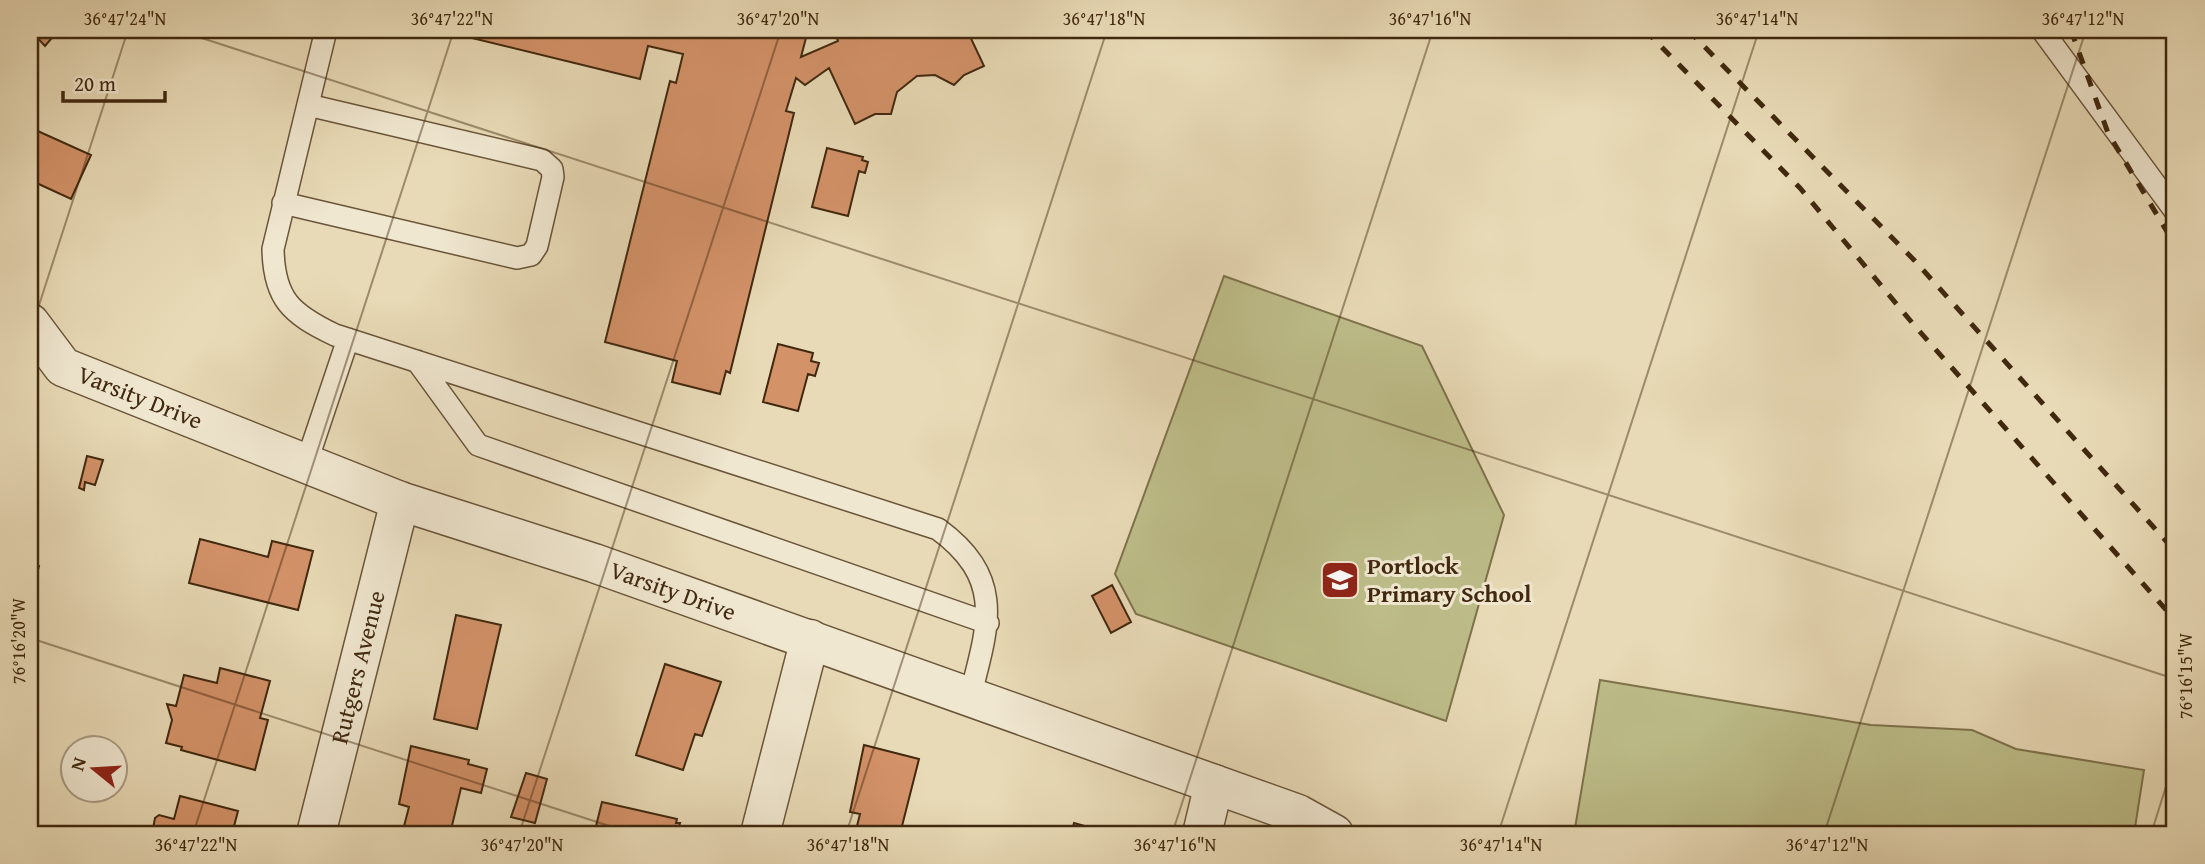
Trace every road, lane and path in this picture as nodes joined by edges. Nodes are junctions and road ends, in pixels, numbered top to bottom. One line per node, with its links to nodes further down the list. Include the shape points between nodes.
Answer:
1 (326, 30): 3 (lane)
2 (2042, 30): 5 (lane)
3 (308, 104): 4 (lane); 4 (lane, via 542,160 552,169 553,177 537,246 531,255 517,258)
4 (283, 203): 7 (lane, via 272,249 274,279 306,321)
5 (2175, 211)
6 (30, 323): 9 (street, Varsity Drive, via 63,367)
7 (348, 339): 8 (lane); 9 (lane)
8 (417, 361): 11 (lane, via 478,445); 11 (lane, via 938,529 957,543 978,573)
9 (306, 464): 10 (street, Varsity Drive)
10 (400, 501): 12 (street, Varsity Drive); 15 (street, Rutgers Avenue)
11 (988, 623): 13 (lane)
12 (810, 639): 13 (street, Varsity Drive); 16 (street)
13 (970, 697): 14 (street, Varsity Drive)
14 (1214, 784): 17 (street); 18 (street, Varsity Drive, via 1298,814)
15 (316, 834)
16 (760, 834)
17 (1202, 834)
18 (1334, 834)

